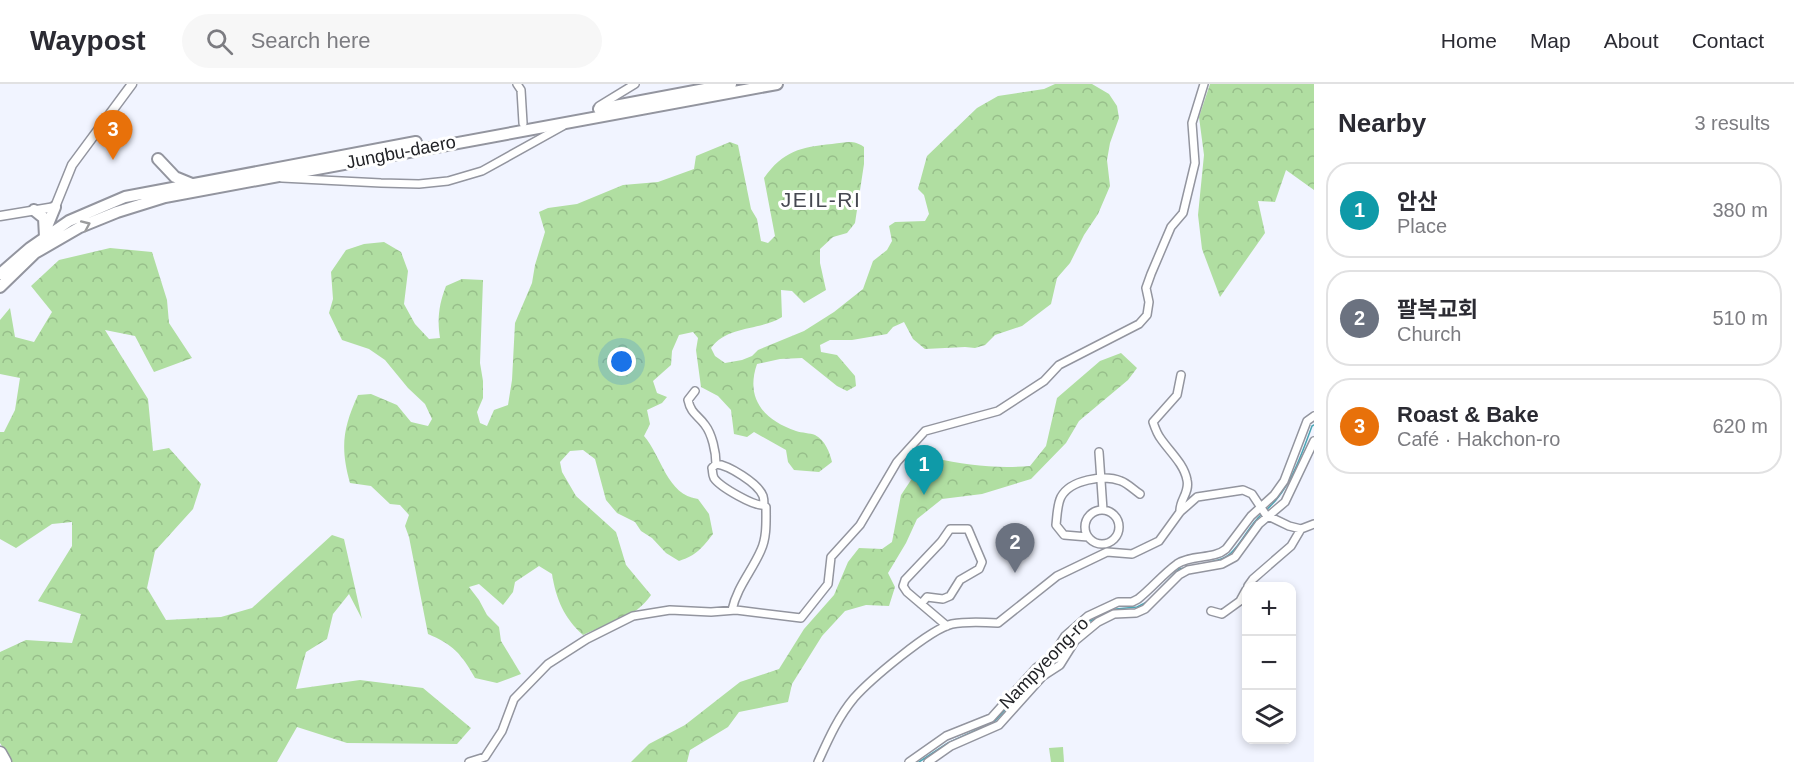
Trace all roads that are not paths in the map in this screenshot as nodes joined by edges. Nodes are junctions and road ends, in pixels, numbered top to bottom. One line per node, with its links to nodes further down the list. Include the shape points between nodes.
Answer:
1 (132, 84): 13 (street, via 72,165)
2 (517, 84): 9 (street, via 521,90)
3 (636, 84): 7 (street)
4 (731, 84): 7 (main road, Jungbu-daero)
5 (777, 84): 8 (main road, Jungbu-daero)
6 (1204, 84): 43 (street, via 1192,123 1195,163 1184,213 1171,227 1151,274 1146,288 1147,315 1139,324 1059,365 1044,381 998,411 925,431 897,462 860,525 831,557 828,584 801,618)
7 (595, 110): 9 (main road, Jungbu-daero)
8 (571, 121): 11 (main road, Jungbu-daero); 11 (street, via 482,171 448,181 419,184)
9 (523, 123): 12 (main road, Jungbu-daero)
10 (162, 156): 12 (main road, via 171,174)
11 (273, 177): 18 (main road, Jungbu-daero, one-way to 11, via 117,212 165,197)
12 (192, 184): 16 (main road, Jungbu-daero, via 125,198)
13 (55, 207): 14 (street); 16 (street); 17 (main road)
14 (34, 210): 15 (street); 17 (main road, via 44,218)
15 (0, 216)
16 (69, 222): 17 (main road, Jungbu-daero)
17 (45, 234): 18 (main road, Jungbu-daero)
18 (33, 250): 19 (main road, via 11,256); 20 (main road); 21 (main road); 22 (main road)
19 (0, 265)
20 (0, 274)
21 (0, 287)
22 (0, 294)
23 (1181, 375): 34 (street, via 1177,395 1153,422 1187,479 1188,491 1179,505)
24 (695, 391): 28 (street, via 688,400 689,407 706,426)
25 (1314, 416): 33 (street, via 1307,421 1284,481)
26 (1314, 441): 33 (street, via 1285,502)
27 (1099, 452): 29 (street)
28 (716, 464): 31 (street, via 755,485); 31 (street, via 713,475 722,485 748,502)
29 (1100, 478): 30 (street, via 1121,481); 32 (street); 37 (street, via 1069,489 1061,497 1057,516 1056,525 1064,535)
30 (1140, 495)
31 (764, 505): 43 (street, via 761,550)
32 (1103, 510): 37 (street, via 1089,516 1085,526); 38 (street, via 1114,514 1119,524 1117,535)
33 (1265, 511): 34 (street, via 1252,494 1243,490 1197,497); 36 (street); 50 (street, Nampyeong-ro, via 1221,554 1177,564 1138,599 1118,602 1088,616 991,718 946,736); 51 (street, Nampyeong-ro, via 1236,557 1222,564 1188,570 1145,609 1114,614 1084,631 1060,665 1043,676 999,725 951,746)
34 (1180, 512): 39 (street, via 1159,541 1132,554)
35 (1314, 524): 36 (street)
36 (1300, 529): 40 (street, via 1291,546)
37 (1088, 537): 38 (street)
38 (1103, 544): 39 (street)
39 (1103, 554): 45 (street, via 1058,576 998,623)
40 (1251, 582)
41 (1242, 597): 44 (street, via 1222,614)
42 (921, 604): 42 (street, via 903,586 905,579 950,529 968,529 982,562 979,569 960,580 950,596 927,597); 45 (street)
43 (732, 610): 48 (street, via 670,610 633,616 587,639 548,664 514,699 502,731 484,757)
44 (1211, 611)
45 (947, 626): 49 (street, via 913,646 854,698 831,731)
46 (0, 753): 47 (highway)
47 (5, 762)
48 (469, 762)
49 (818, 762)
50 (909, 762)
51 (928, 762)

